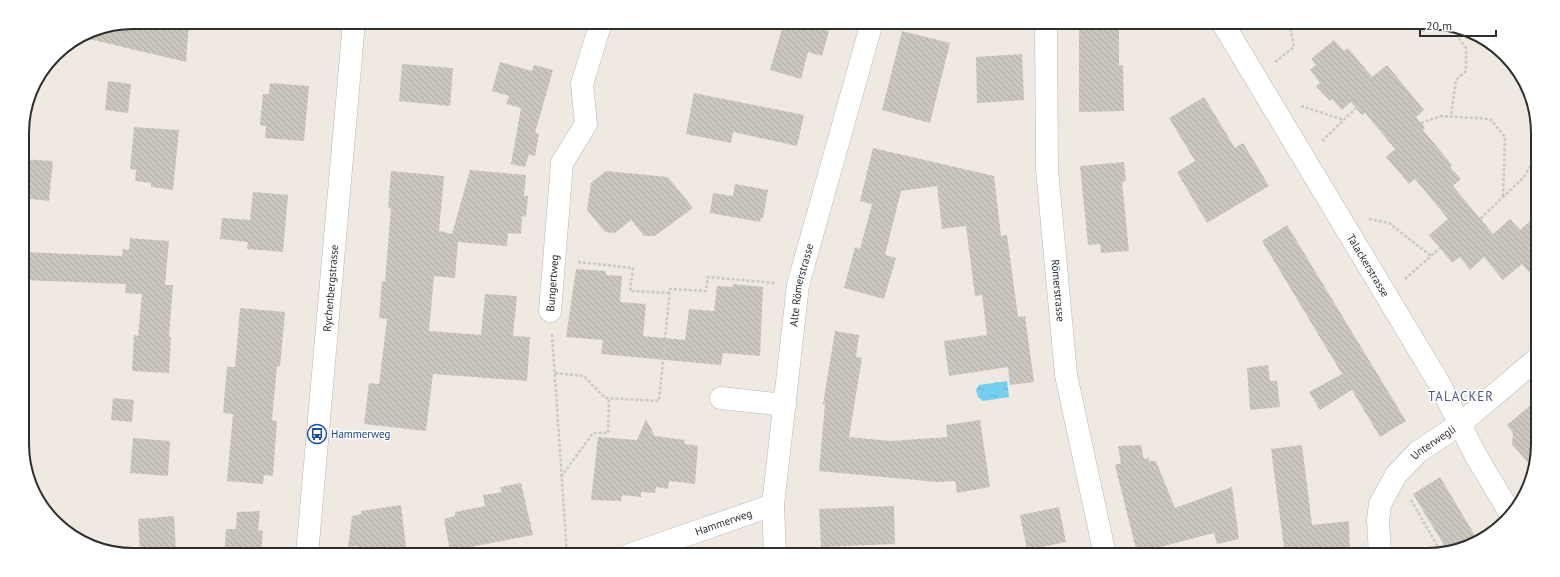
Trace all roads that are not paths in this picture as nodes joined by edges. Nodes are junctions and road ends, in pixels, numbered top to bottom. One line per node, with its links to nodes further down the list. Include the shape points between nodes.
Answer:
1 (353, 29): 13 (street, Rychenbergstrasse)
2 (599, 29): 6 (street, Bungertweg, via 582,84 586,124 562,163)
3 (870, 29): 9 (street, Alte Römerstrasse, via 798,284)
4 (1046, 29): 16 (street, Römerstrasse, via 1047,169 1066,375)
5 (1226, 29): 10 (street, Talackerstrasse, via 1440,383)
6 (550, 311)
7 (1531, 364): 10 (street, Unterwegli)
8 (721, 398): 9 (street)
9 (784, 405): 11 (street, Alte Römerstrasse)
10 (1460, 424): 12 (street, Talackerstrasse, via 1476,456); 17 (street, Unterwegli, via 1418,452 1396,475 1380,504)
11 (773, 506): 14 (street, Hammerweg); 15 (street, Alte Römerstrasse)
12 (1509, 509)
13 (308, 548)
14 (650, 548)
15 (775, 548)
16 (1103, 548)
17 (1380, 548)

